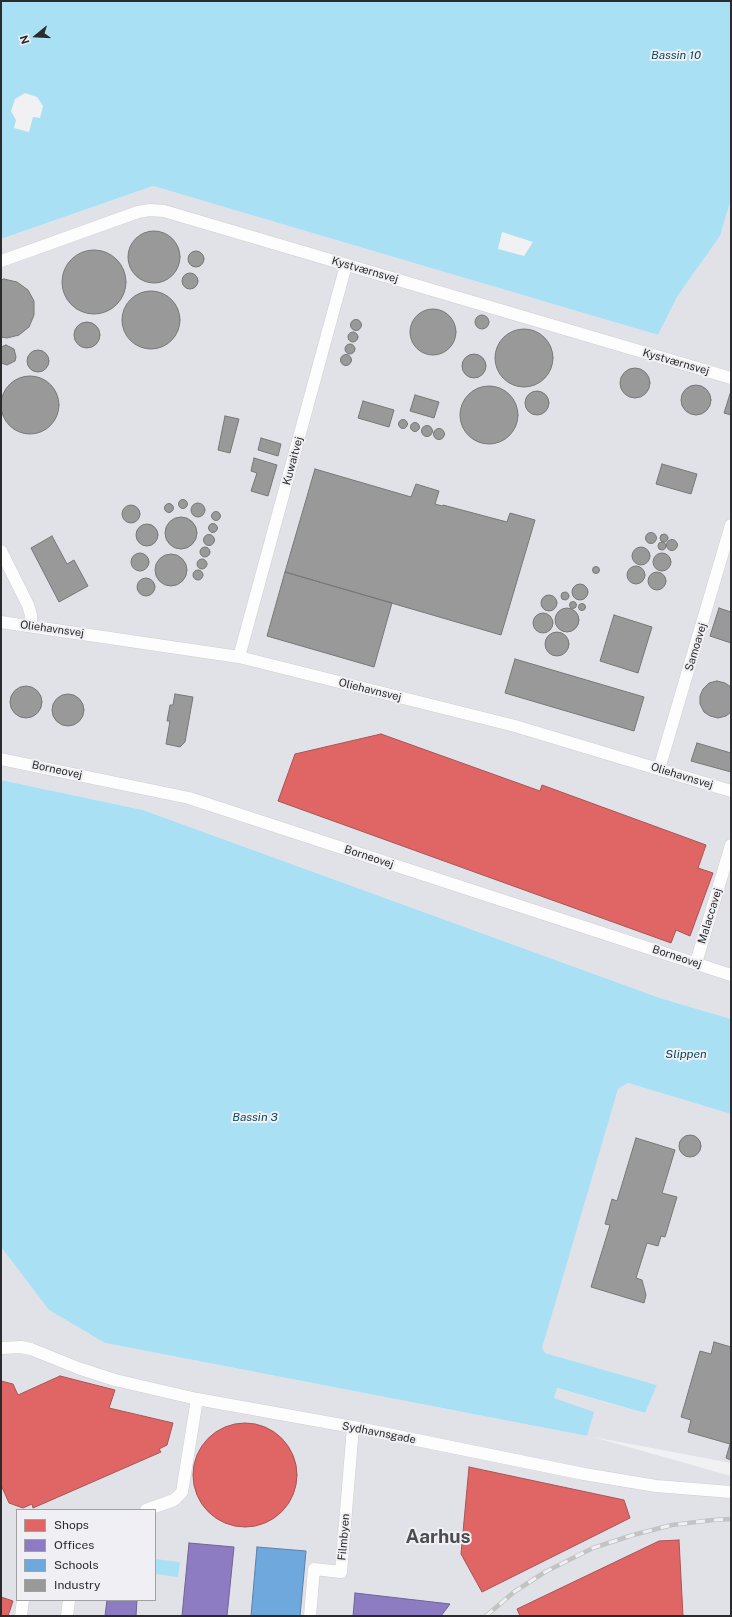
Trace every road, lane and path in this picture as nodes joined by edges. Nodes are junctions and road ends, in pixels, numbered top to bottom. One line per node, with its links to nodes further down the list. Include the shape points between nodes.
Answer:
1 (1, 261): 2 (street, Kystværnsvej, via 150,210 164,211)
2 (346, 265): 3 (street, Kystværnsvej); 8 (street, Kuwaitvej)
3 (731, 378)
4 (731, 525): 10 (street, Samoavej)
5 (1, 551): 7 (street, via 28,606)
6 (1, 622): 7 (street, Oliehavnsvej)
7 (31, 626): 8 (street, Oliehavnsvej)
8 (239, 657): 10 (street, Oliehavnsvej, via 515,726)
9 (1, 758): 13 (street, Borneovej, via 189,798)
10 (659, 769): 11 (street, Oliehavnsvej)
11 (731, 791)
12 (731, 845): 13 (street, Malaccavej)
13 (696, 963): 14 (street, Borneovej)
14 (731, 975)
15 (1, 1348): 16 (street, Sydhavnsgade, via 32,1349 115,1380)
16 (197, 1399): 17 (street, Sydhavnsgade); 19 (street, via 182,1492 174,1500)
17 (353, 1427): 18 (street, Sydhavnsgade, via 584,1474 656,1486); 24 (street, Filmbyen, via 341,1572 314,1569)
18 (731, 1492)
19 (149, 1509)
20 (23, 1601): 22 (street)
21 (69, 1601): 23 (street)
22 (21, 1616)
23 (67, 1616)
24 (310, 1616)

